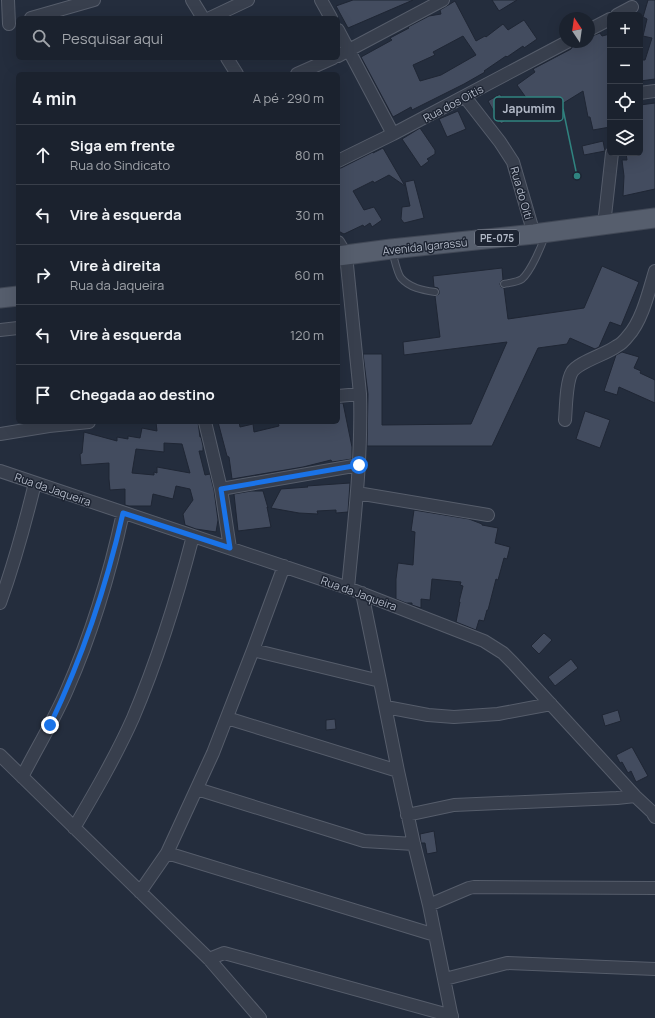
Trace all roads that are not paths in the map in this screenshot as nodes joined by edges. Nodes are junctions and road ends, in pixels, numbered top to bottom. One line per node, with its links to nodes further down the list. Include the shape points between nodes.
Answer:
1 (8, 0): 14 (street)
2 (94, 0): 9 (street)
3 (192, 0): 10 (street)
4 (248, 0): 11 (street)
5 (321, 0): 12 (street)
6 (443, 0): 18 (street)
7 (632, 7): 8 (street)
8 (623, 12)
9 (38, 16)
10 (202, 16)
11 (214, 16)
12 (330, 16)
13 (607, 21): 15 (street)
14 (9, 24)
15 (595, 27)
16 (340, 34): 18 (street)
17 (559, 46): 26 (street, Rua dos Oitis)
18 (349, 50): 19 (street); 27 (street)
19 (340, 55)
20 (228, 60): 22 (street)
21 (328, 60): 23 (street)
22 (236, 72)
23 (302, 72)
24 (655, 91): 25 (street)
25 (643, 93)
26 (465, 97): 27 (street, Rua dos Oitis); 32 (street, Rua do Oiti, via 513,162)
27 (393, 134): 29 (street, Rua dos Oitis)
28 (612, 156): 31 (street)
29 (340, 160)
30 (655, 218): 31 (main road, Avenida Igarassú / PE-075)
31 (604, 225): 32 (main road, Avenida Igarassú / PE-075)
32 (541, 233): 33 (main road, Avenida Igarassú / PE-075); 36 (lane, via 537,255 529,270 522,279)
33 (392, 249): 34 (main road, Avenida Igarassú / PE-075); 37 (lane, via 400,277 410,286)
34 (341, 251): 42 (street)
35 (655, 271): 44 (street, via 645,303 628,336 617,346 572,372)
36 (504, 284)
37 (435, 292)
38 (16, 296): 39 (main road)
39 (0, 298)
40 (16, 328): 41 (street)
41 (0, 330)
42 (360, 394): 43 (street); 48 (street)
43 (340, 396)
44 (565, 420)
45 (49, 424): 47 (street)
46 (205, 424): 51 (street)
47 (0, 434)
48 (359, 465): 51 (street); 52 (street)
49 (0, 471): 50 (street, Rua da Jaqueira)
50 (34, 483): 53 (street, Rua da Jaqueira); 60 (street, via 14,561)
51 (221, 489): 56 (street)
52 (357, 493): 54 (street); 58 (street)
53 (123, 513): 55 (street, Rua da Jaqueira); 68 (street, via 104,588 67,690)
54 (488, 515)
55 (192, 536): 56 (street, Rua da Jaqueira); 73 (street, via 173,609 133,719)
56 (230, 548): 57 (street, Rua da Jaqueira)
57 (284, 566): 58 (street, Rua da Jaqueira); 61 (street)
58 (348, 588): 59 (street, Rua da Jaqueira)
59 (362, 593): 62 (street); 63 (street, Rua da Jaqueira, via 484,641 503,653)
60 (0, 603)
61 (253, 650): 62 (street); 65 (street)
62 (380, 681): 64 (street)
63 (551, 704): 64 (street, via 498,714 454,717); 70 (street, Rua da Jaqueira)
64 (386, 707): 67 (street)
65 (227, 718): 67 (street); 69 (street)
66 (0, 755): 68 (street)
67 (398, 771): 72 (street)
68 (22, 776): 73 (street)
69 (197, 789): 74 (street, via 364,841); 75 (street)
70 (635, 796): 71 (street, Rua da Jaqueira); 72 (street, via 454,805)
71 (654, 814)
72 (408, 815): 74 (street)
73 (74, 828): 77 (street)
74 (414, 844): 78 (street)
75 (167, 853): 77 (street); 79 (street)
76 (655, 888): 78 (street, via 474,887)
77 (140, 892): 80 (street)
78 (429, 905): 79 (street)
79 (435, 935): 82 (street)
80 (209, 959): 83 (street, via 224,954); 84 (street)
81 (655, 969): 82 (street, via 507,963)
82 (445, 979): 83 (street)
83 (452, 1017)
84 (260, 1018)

